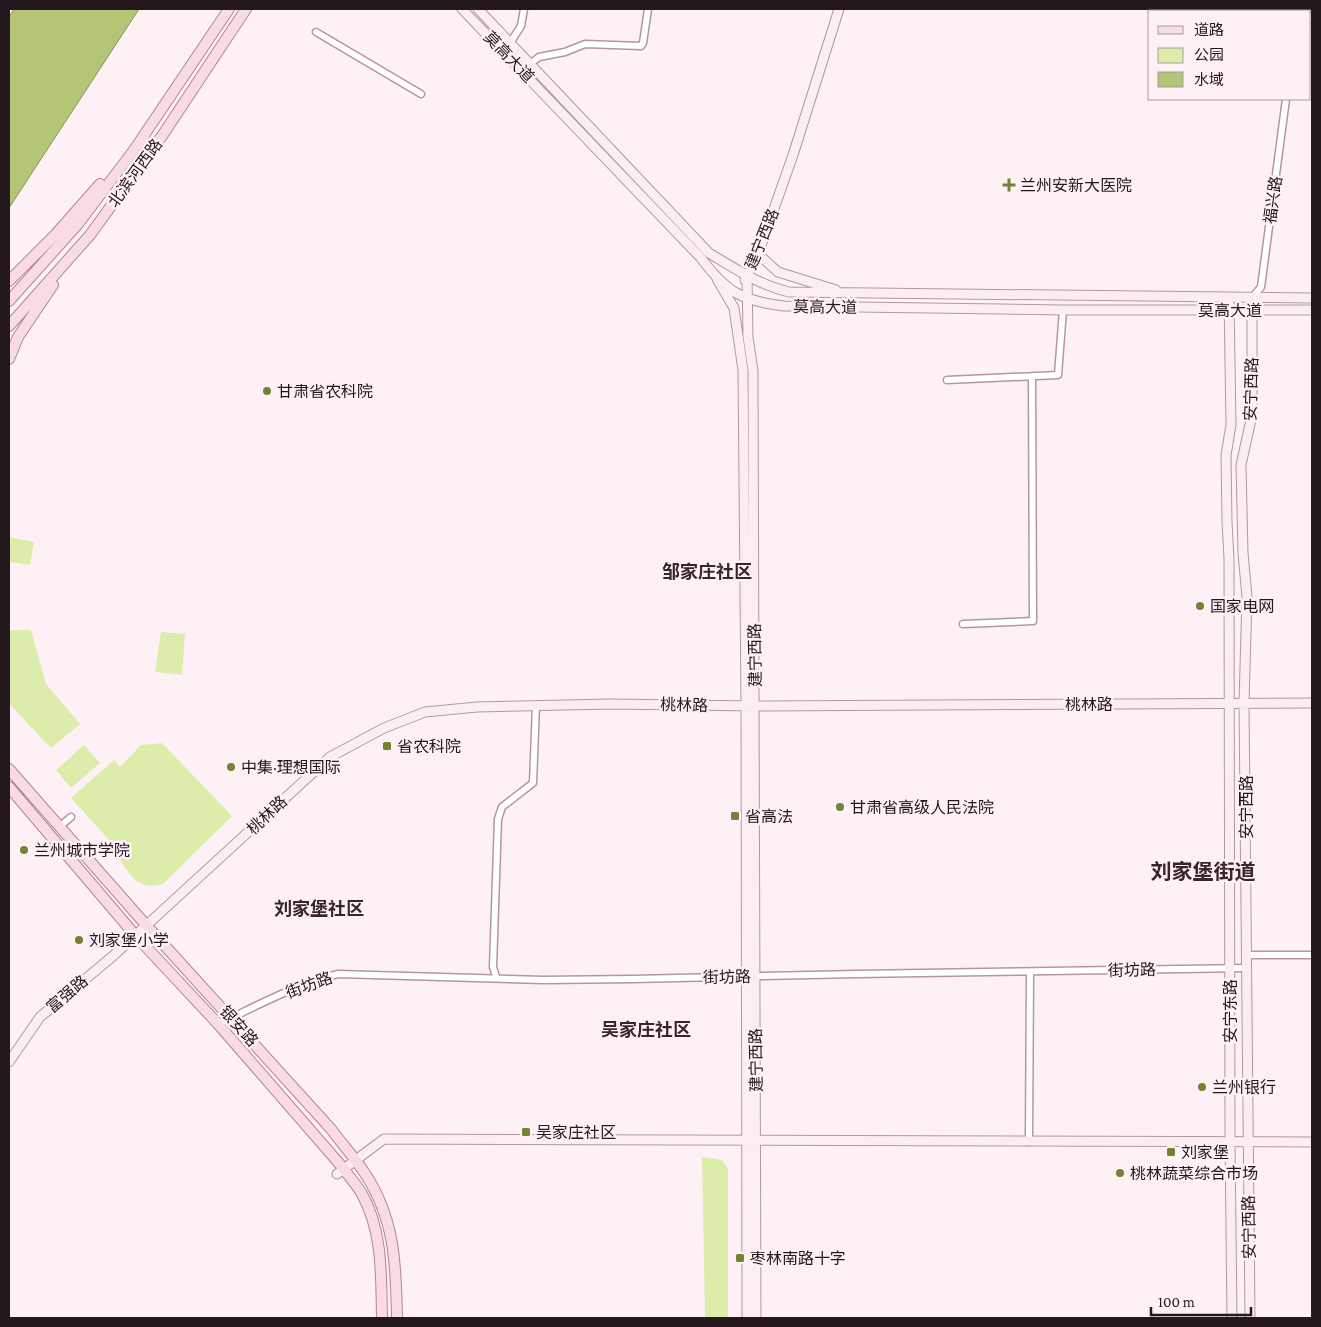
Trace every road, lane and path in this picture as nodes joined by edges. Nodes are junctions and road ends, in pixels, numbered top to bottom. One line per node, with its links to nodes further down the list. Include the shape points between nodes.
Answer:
1 (229, 9): 13 (main road, 北滨河西路)
2 (246, 9): 14 (main road, 北滨河西路, via 162,136)
3 (462, 9): 17 (main road, 莫高大道, via 701,258)
4 (478, 9): 9 (main road, 莫高大道)
5 (524, 9): 9 (street, via 521,26)
6 (648, 9): 10 (street, via 641,46 585,44 539,58)
7 (839, 9): 15 (main road, 建宁西路)
8 (316, 32): 11 (street)
9 (510, 43): 10 (main road, 莫高大道)
10 (530, 64): 16 (main road, 莫高大道, via 709,253)
11 (421, 94)
12 (1286, 100): 22 (street, 福兴路, via 1261,287)
13 (134, 150): 18 (main road); 24 (main road, 北滨河西路, via 78,224)
14 (75, 252): 30 (main road, 北滨河西路); 31 (main road, via 18,337)
15 (758, 254): 16 (main road, 建宁西路); 19 (main road, via 778,272)
16 (747, 276): 19 (main road, 莫高大道, via 789,292); 20 (main road, 建宁西路)
17 (717, 279): 20 (main road, 莫高大道); 25 (main road, 建宁西路)
18 (9, 281)
19 (842, 293): 21 (main road, 莫高大道)
20 (743, 297): 25 (main road, 建宁西路); 26 (main road, 莫高大道, via 784,306); 39 (main road, 建宁西路, via 754,371)
21 (1229, 298): 22 (main road, 莫高大道); 27 (main road, 安宁西路)
22 (1252, 298): 23 (main road, 莫高大道); 28 (main road, 安宁西路)
23 (1312, 298)
24 (9, 300)
25 (734, 308): 39 (main road, 建宁西路, via 743,370)
26 (1063, 310): 27 (main road, 莫高大道); 32 (street, via 1058,375)
27 (1230, 310): 28 (main road, 莫高大道); 35 (main road, 安宁西路, via 1231,425 1226,455 1230,567)
28 (1252, 310): 29 (main road, 莫高大道); 36 (main road, 安宁西路, via 1252,415 1241,465 1247,597)
29 (1312, 310)
30 (9, 326)
31 (9, 359)
32 (1032, 376): 33 (street); 34 (street, via 1034,621)
33 (947, 380)
34 (963, 624)
35 (1229, 703): 36 (main road, 桃林路); 39 (main road, 桃林路); 48 (main road, 安宁东路)
36 (1244, 703): 37 (main road, 桃林路); 46 (main road, 安宁西路)
37 (1312, 703)
38 (536, 705): 39 (main road, 桃林路); 44 (main road, 桃林路, via 425,712 384,728 330,757); 52 (street, via 533,784 502,807 498,819 493,967)
39 (751, 705): 51 (main road, 建宁西路)
40 (9, 769): 43 (main road, 银安路)
41 (9, 787): 45 (main road, 银安路)
42 (71, 817): 43 (street)
43 (60, 827): 44 (main road, 银安路)
44 (146, 925): 45 (main road, 桃林路); 53 (main road, 银安路)
45 (135, 935): 54 (main road, 银安路); 55 (main road, 富强路, via 40,1017)
46 (1247, 955): 47 (street); 49 (main road, 安宁西路)
47 (1312, 955)
48 (1230, 968): 49 (street, 街坊路); 50 (street, 街坊路); 58 (main road, 安宁东路)
49 (1247, 968): 59 (main road, 安宁西路)
50 (1030, 972): 51 (street, 街坊路); 57 (street)
51 (751, 976): 52 (street, 街坊路, via 544,980); 56 (main road, 建宁西路)
52 (496, 977): 53 (street, 街坊路, via 338,974 299,987)
53 (231, 1018): 54 (street, 街坊路); 61 (main road, 银安路)
54 (218, 1024): 62 (main road, 银安路)
55 (9, 1062)
56 (752, 1141): 57 (main road); 61 (main road, via 384,1139); 65 (main road, 建宁西路); 66 (main road, 建宁西路)
57 (1029, 1142): 58 (main road)
58 (1230, 1142): 59 (main road); 67 (main road, 安宁东路)
59 (1248, 1142): 60 (main road); 68 (main road, 安宁西路)
60 (1312, 1142)
61 (355, 1159): 62 (main road); 64 (main road, 银安路, via 382,1203 389,1227 395,1255)
62 (340, 1171): 63 (main road, 银安路, via 362,1194 374,1225 381,1262)
63 (382, 1318)
64 (397, 1318)
65 (747, 1318)
66 (756, 1318)
67 (1232, 1318)
68 (1250, 1318)

